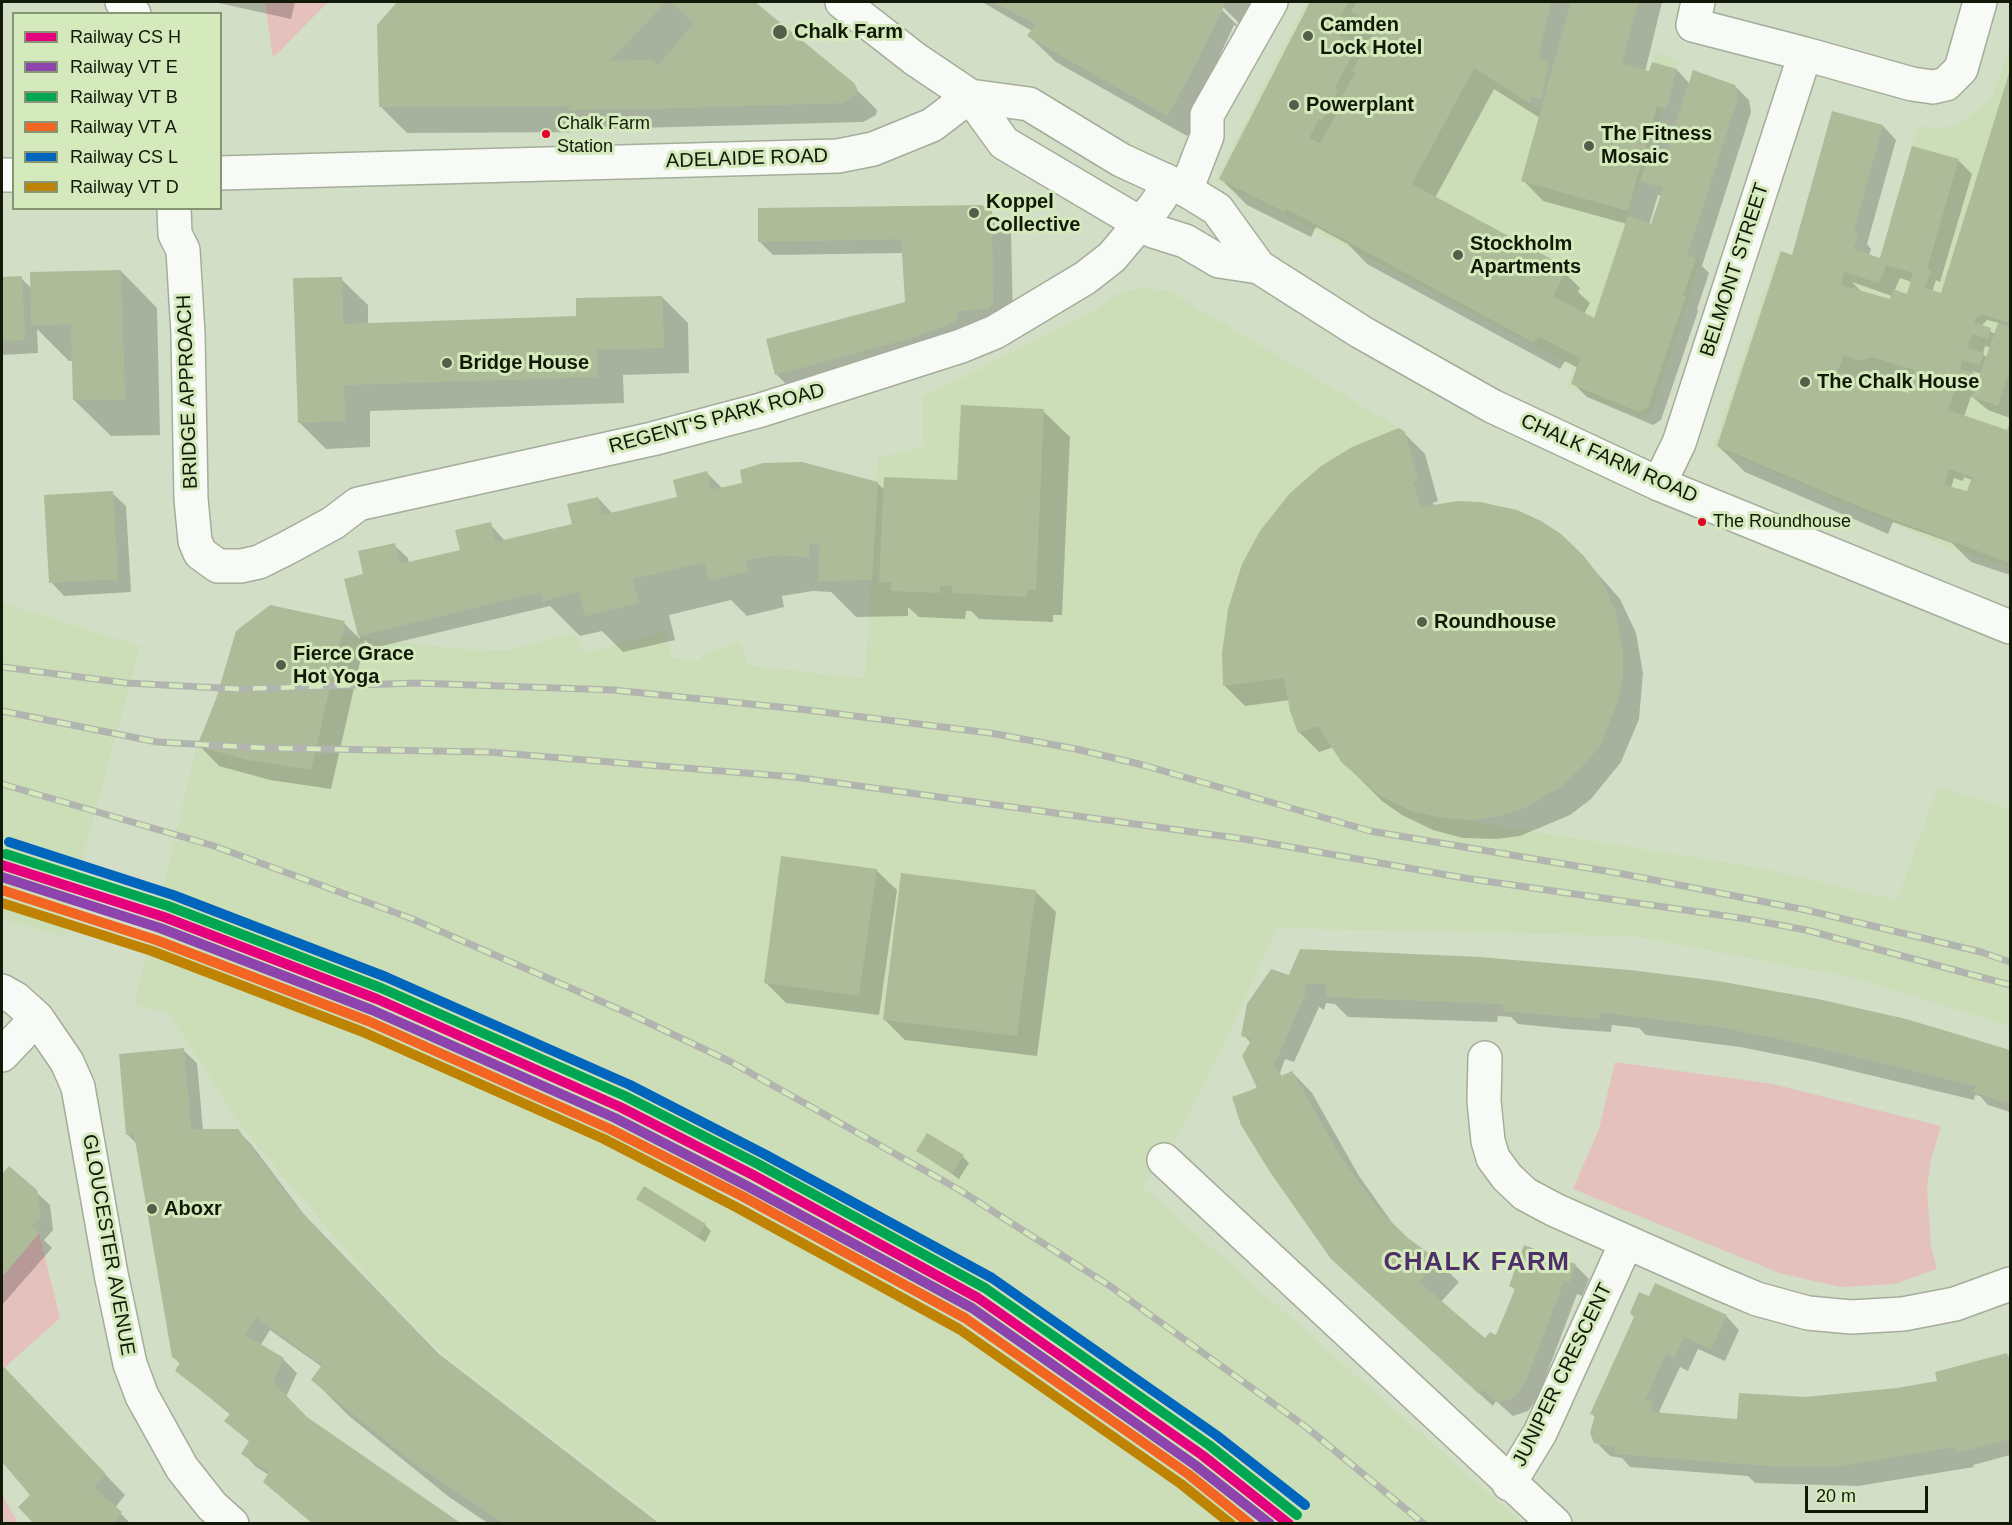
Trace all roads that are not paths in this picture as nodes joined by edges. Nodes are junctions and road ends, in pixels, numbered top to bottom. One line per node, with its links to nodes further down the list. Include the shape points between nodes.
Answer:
1 (842, 2): 6 (street)
2 (1270, 2): 8 (street, REGENT'S PARK ROAD, via 1208,115 1208,135)
3 (1698, 2): 5 (street, via 1693,25)
4 (1980, 2): 5 (street, via 1961,69 1946,84 1912,84)
5 (1804, 54): 12 (street, BELMONT STREET, via 1679,443)
6 (970, 96): 7 (street, ADELAIDE ROAD, via 932,124 873,148 838,156); 8 (street, CHALK FARM ROAD, via 1029,104 1121,160); 10 (street, CHALK FARM ROAD, via 1004,143)
7 (222, 169)
8 (1176, 185): 10 (street, REGENT'S PARK ROAD, via 1161,197); 11 (street, CHALK FARM ROAD, via 1217,209)
9 (174, 210): 13 (street, BRIDGE APPROACH, via 175,234 183,250 186,302 192,528 200,554)
10 (1142, 224): 11 (street, CHALK FARM ROAD, via 1185,241 1219,261); 13 (street, REGENT'S PARK ROAD, via 1112,257 1085,278 995,332 961,346 761,411 358,504 333,523 258,562)
11 (1260, 267): 12 (street, CHALK FARM ROAD, via 1361,332 1492,406)
12 (1659, 484): 14 (street, CHALK FARM ROAD)
13 (218, 566)
14 (2010, 627)
15 (2, 991): 16 (street, GLOUCESTER AVENUE)
16 (37, 1018): 17 (street); 23 (street, GLOUCESTER AVENUE, via 67,1062 78,1087 120,1324 142,1396 182,1468)
17 (2, 1055)
18 (1485, 1058): 20 (street, via 1486,1133 1493,1158 1502,1171 1525,1194)
19 (1164, 1160): 22 (street)
20 (1626, 1243): 21 (street, via 1757,1299 1808,1313 1851,1317 1903,1314 1955,1304); 22 (street, JUNIPER CRESCENT, via 1540,1433)
21 (2010, 1284)
22 (1509, 1484): 24 (street, JUNIPER CRESCENT)
23 (232, 1524)
24 (1555, 1524)

